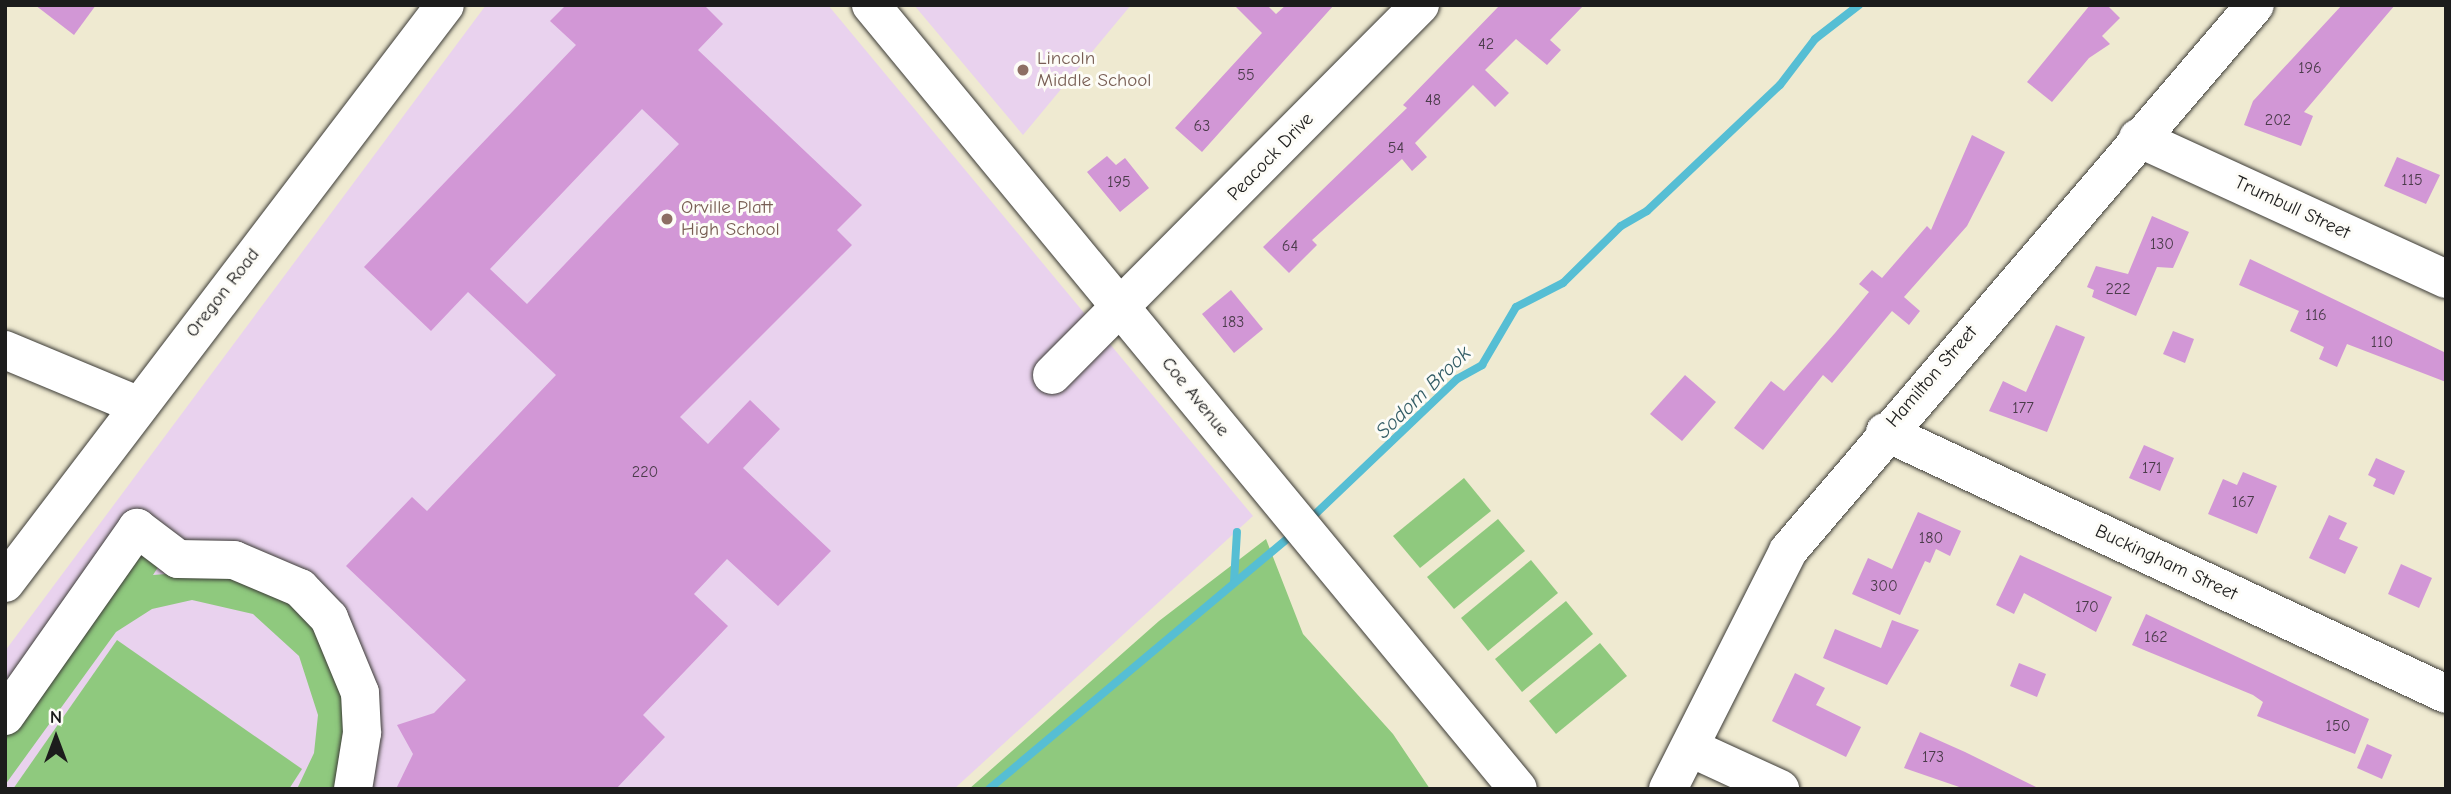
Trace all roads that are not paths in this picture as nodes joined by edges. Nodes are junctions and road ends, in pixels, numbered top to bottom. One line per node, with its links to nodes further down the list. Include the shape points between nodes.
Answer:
1 (445, 5): 10 (street, Oregon Road)
2 (871, 5): 7 (street, Coe Avenue)
3 (1420, 5): 7 (street, Peacock Drive)
4 (2255, 5): 5 (street, Hamilton Street)
5 (2138, 138): 6 (street, Trumbull Street); 11 (street, Hamilton Street)
6 (2446, 279)
7 (1122, 308): 9 (street, Peacock Drive); 17 (street, Coe Avenue)
8 (5, 350): 10 (street)
9 (1052, 375)
10 (137, 405): 12 (street, Oregon Road)
11 (1885, 432): 13 (street, Buckingham Street); 15 (street, Hamilton Street, via 1788,551)
12 (5, 583)
13 (2446, 694)
14 (5, 716): 16 (street, via 136,528 178,559 234,561 300,588 329,618 360,693 362,733)
15 (1693, 749): 18 (street, Hamilton Street); 19 (street)
16 (353, 789)
17 (1518, 789)
18 (1668, 789)
19 (1780, 789)

